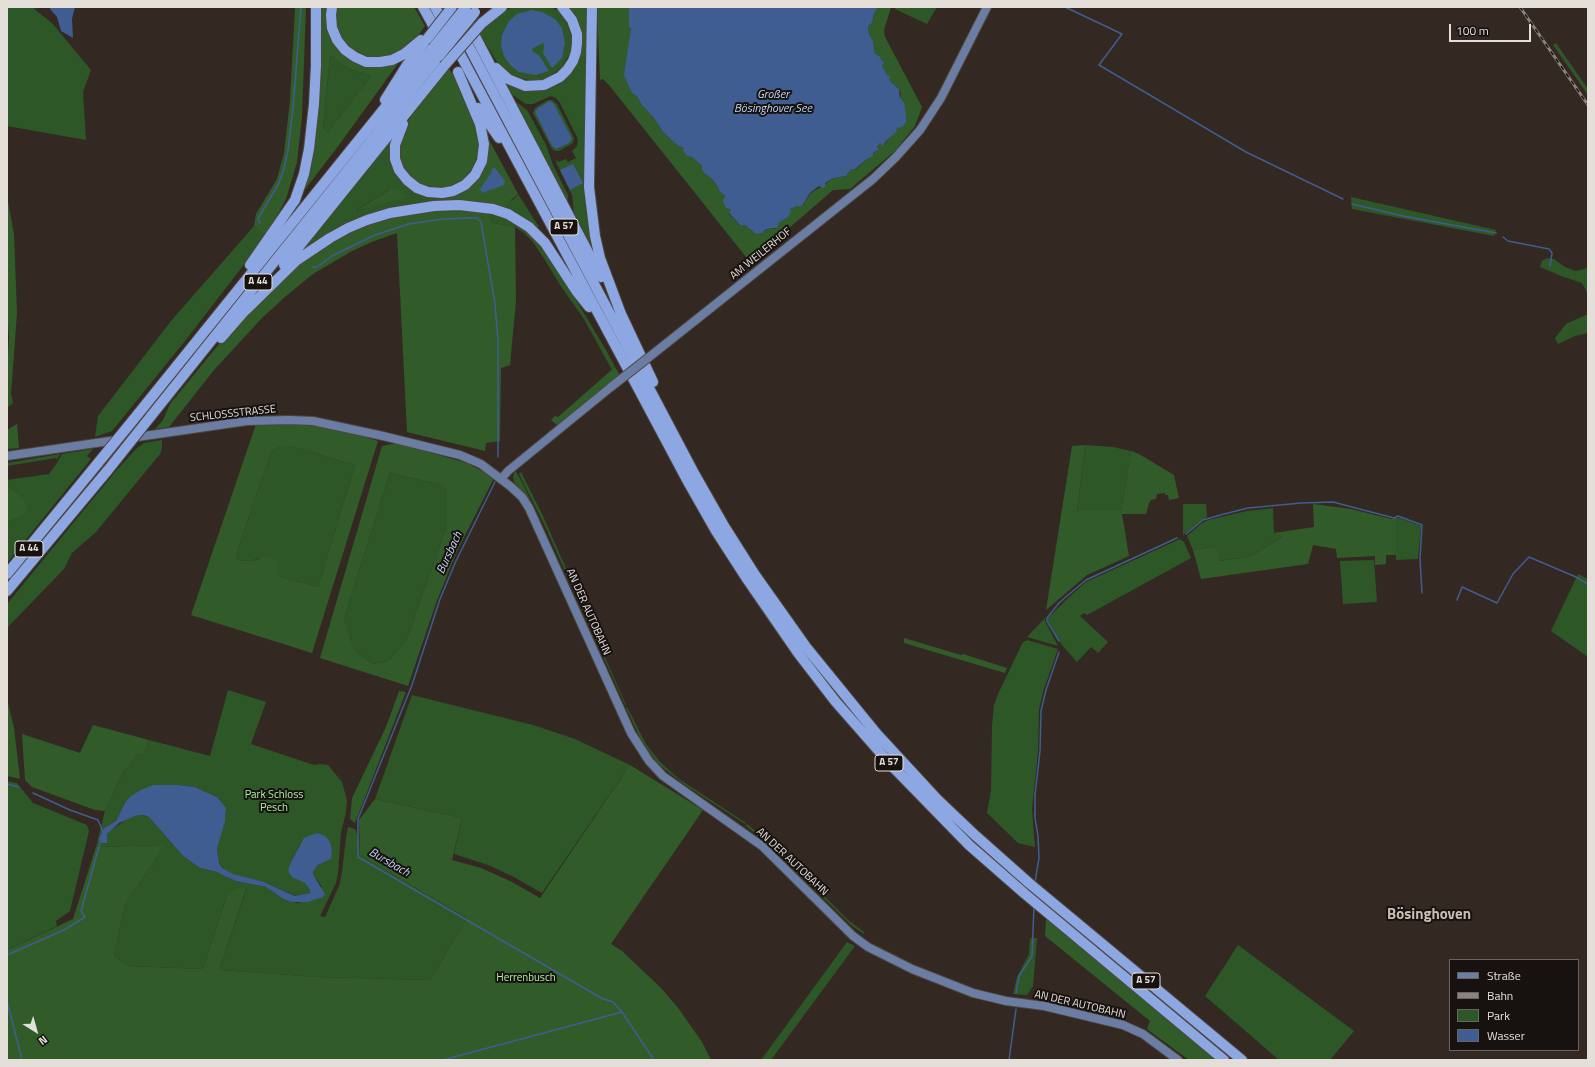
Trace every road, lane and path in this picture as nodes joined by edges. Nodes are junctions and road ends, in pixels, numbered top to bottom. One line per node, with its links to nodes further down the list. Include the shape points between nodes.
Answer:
1 (316, 7): 23 (highway, via 314,104 307,161 300,187 295,200)
2 (332, 7): 14 (highway, via 330,15 337,40 345,50 366,62 392,60)
3 (423, 7): 17 (highway)
4 (435, 7): 20 (highway, A 57)
5 (448, 7): 26 (highway, A 57)
6 (452, 7): 14 (highway, bridge)
7 (460, 7): 15 (highway)
8 (491, 7): 13 (highway)
9 (502, 7): 13 (highway)
10 (562, 7): 15 (highway, via 575,27 576,52 567,70 552,82 534,87 516,84 501,74)
11 (592, 7): 22 (highway, via 589,158 591,212 600,258)
12 (987, 7): 28 (main road, AM WEILERHOF, bridge, via 941,98 920,130 873,179 512,467)
13 (476, 14): 16 (highway, A 44, bridge); 18 (highway, bridge, via 463,44)
14 (426, 37): 19 (highway)
15 (484, 51): 22 (highway)
16 (436, 52): 19 (highway, A 44); 25 (highway, A 44)
17 (458, 72): 18 (highway, via 480,124 484,144 482,161 475,175 465,185 447,192 428,192 407,180 399,170 394,145); 20 (highway, via 480,111)
18 (412, 106): 21 (highway)
19 (347, 156): 23 (highway, A 44)
20 (523, 172): 24 (highway, A 57)
21 (246, 310): 24 (highway, via 297,260 348,228 411,208 459,205 493,209 508,214 529,227 545,243 577,292); 25 (highway, via 204,356)
22 (621, 314): 26 (highway, via 678,431)
23 (214, 319): 29 (highway, A 44, bridge)
24 (603, 324): 32 (highway, A 57, via 716,531 762,603 835,701 892,766 969,845 1050,916)
25 (185, 372): 30 (highway, A 44, bridge, via 108,470)
26 (680, 448): 33 (highway, A 57, via 751,569 829,677 876,733 936,798 1029,883)
27 (7, 456): 28 (main road, SCHLOSSSTRASSE, via 247,421 313,421 454,454 481,464)
28 (502, 478): 31 (main road, AN DER AUTOBAHN, via 522,497 532,513 630,733 646,758 663,776 758,843 856,939 874,951 973,993 1044,1006 1123,1025 1143,1034)
29 (7, 574)
30 (7, 591)
31 (1178, 1060)
32 (1224, 1060)
33 (1242, 1060)

